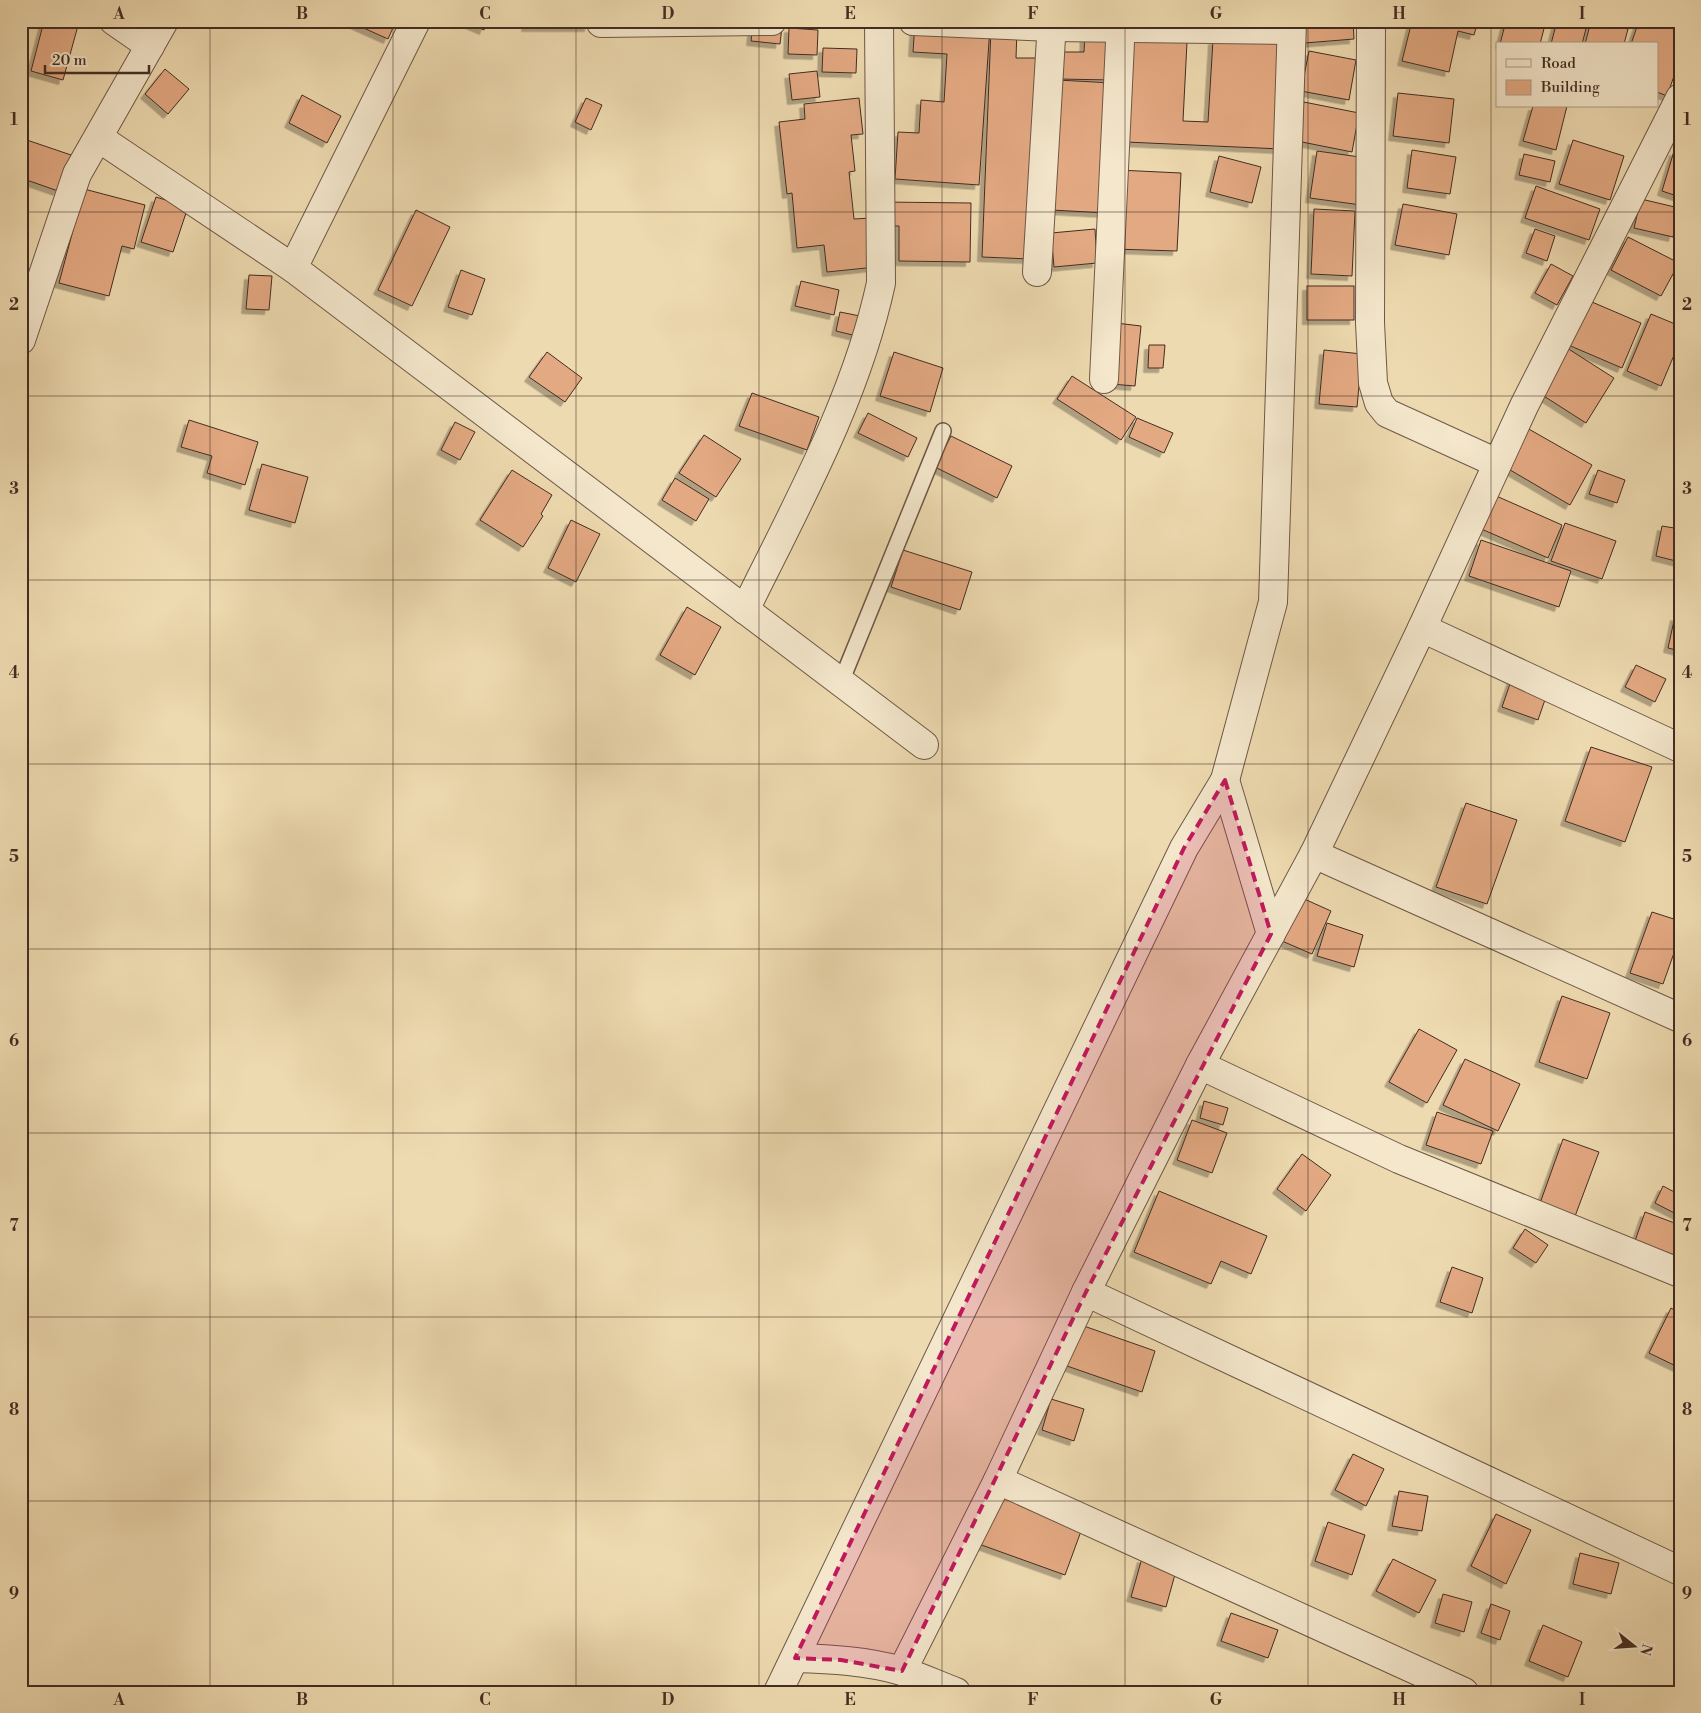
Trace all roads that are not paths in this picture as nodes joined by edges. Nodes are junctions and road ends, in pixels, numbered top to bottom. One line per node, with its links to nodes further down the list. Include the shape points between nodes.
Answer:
1 (114, 21): 12 (street)
2 (164, 21): 12 (street)
3 (416, 21): 15 (street)
4 (772, 21): 8 (street)
5 (879, 21): 21 (street, via 881,283 872,323 859,365 810,477)
6 (912, 21): 9 (street)
7 (1371, 21): 20 (street, via 1370,323 1373,383 1379,403 1387,413)
8 (601, 23)
9 (1052, 24): 10 (street); 16 (street)
10 (1121, 24): 11 (street); 18 (street)
11 (1291, 26): 26 (street, via 1273,602)
12 (150, 46): 14 (street)
13 (1680, 98): 20 (street)
14 (99, 138): 15 (street); 17 (street, via 77,174)
15 (292, 268): 21 (street)
16 (1037, 272)
17 (21, 340)
18 (1104, 379)
19 (943, 432): 23 (lane)
20 (1497, 463): 22 (street)
21 (745, 610): 23 (street)
22 (1422, 628): 24 (street); 27 (street)
23 (841, 682): 25 (street)
24 (1676, 739)
25 (924, 746)
26 (1225, 780): 28 (street); 35 (street, via 1184,848)
27 (1314, 854): 28 (street); 29 (street)
28 (1270, 934): 30 (street)
29 (1680, 1018)
30 (1200, 1066): 31 (street, via 1398,1159); 32 (street)
31 (1680, 1273)
32 (1086, 1292): 33 (street); 34 (street)
33 (998, 1480): 36 (street); 39 (street)
34 (1680, 1571)
35 (795, 1658): 36 (street, via 841,1660); 37 (street)
36 (902, 1671): 38 (street)
37 (778, 1692)
38 (956, 1692)
39 (1464, 1692)

